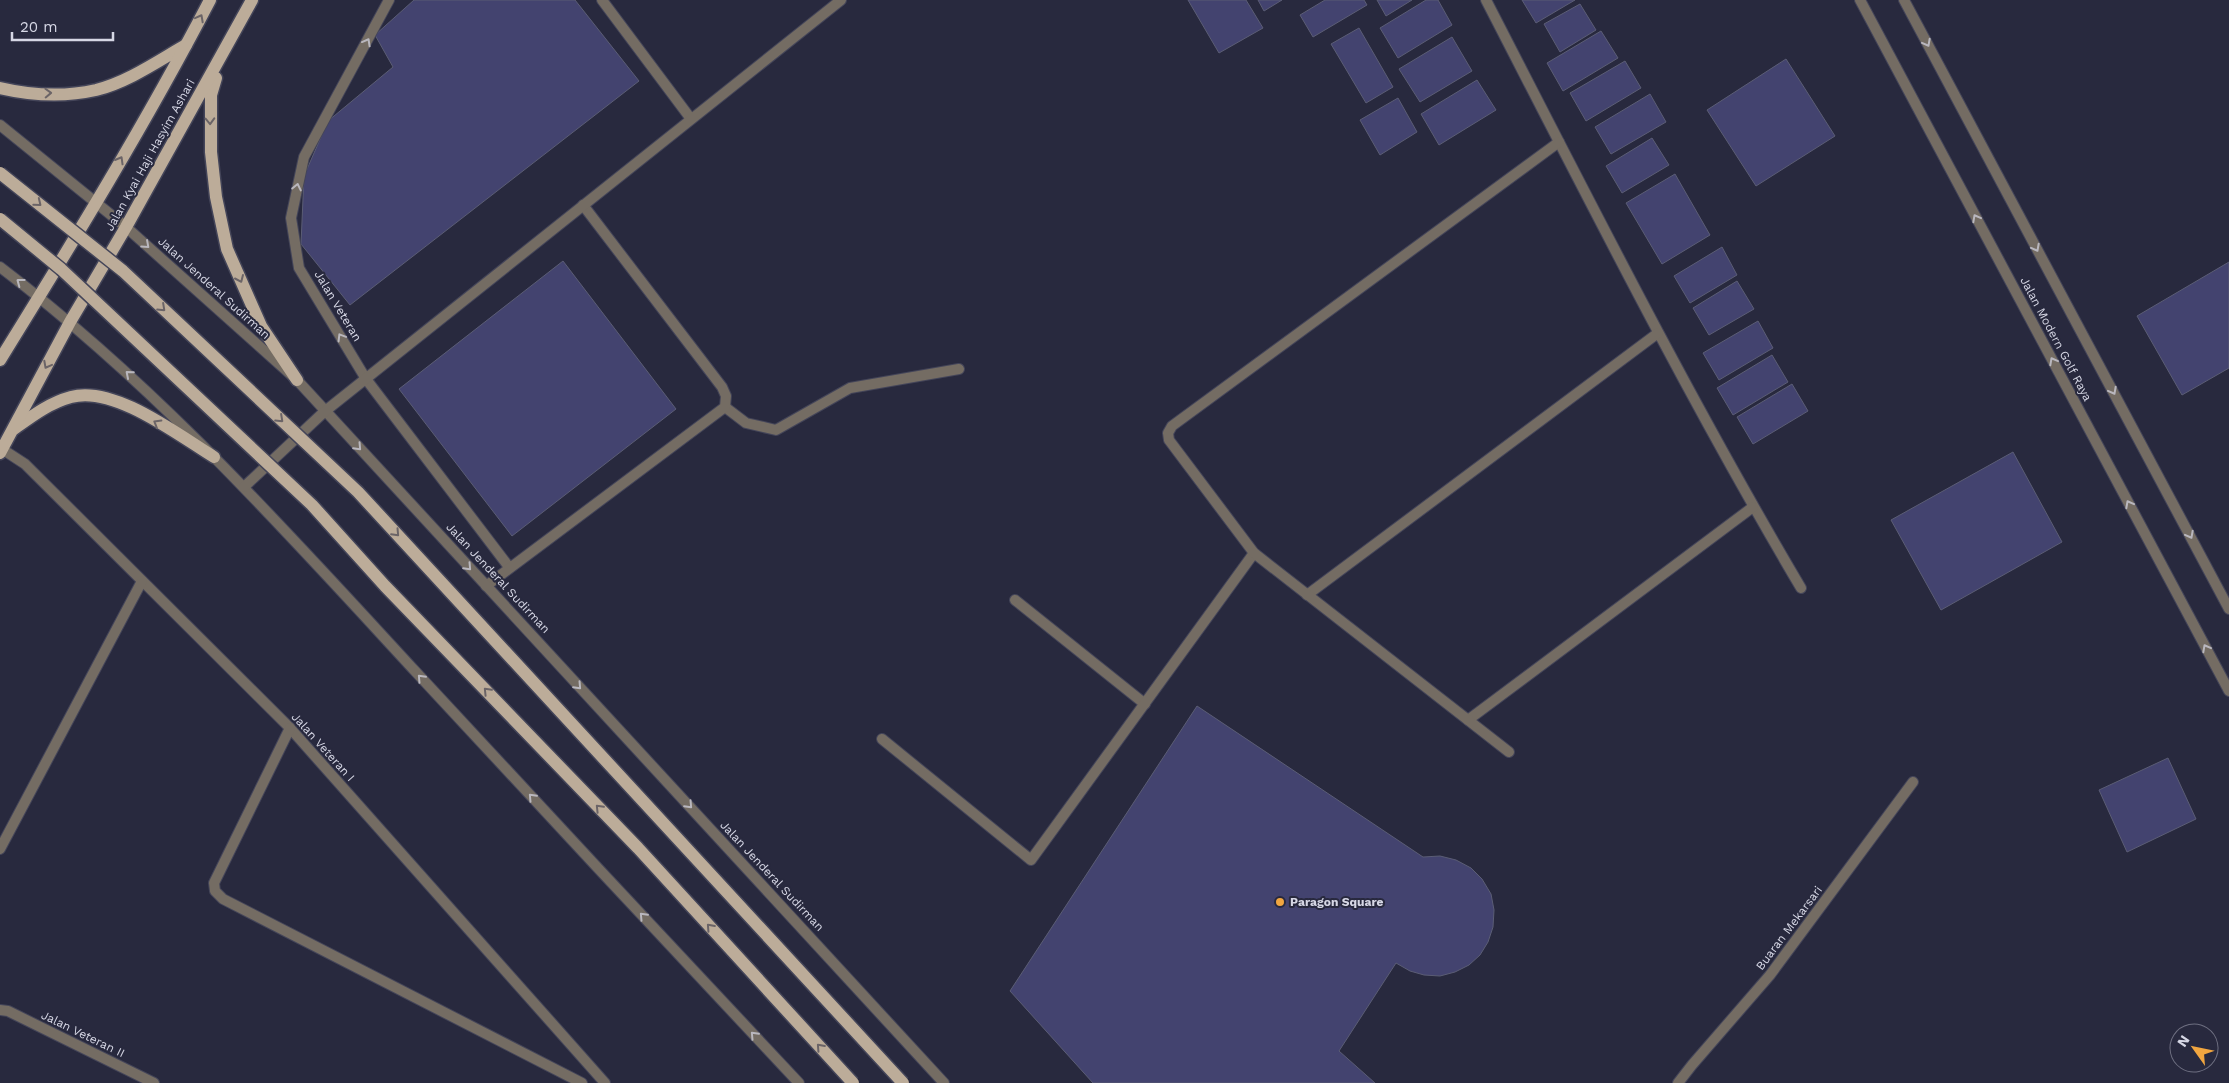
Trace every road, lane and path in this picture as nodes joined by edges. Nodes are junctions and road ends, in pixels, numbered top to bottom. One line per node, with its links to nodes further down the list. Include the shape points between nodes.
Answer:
1 (210, 0): 10 (main road, Jalan Kyai Haji Hasyim Ashari, one-way to 1)
2 (252, 0): 9 (main road, Jalan Kyai Haji Hasyim Ashari)
3 (389, 0): 26 (street, Jalan Veteran, one-way to 3, via 299,268 291,218 304,157)
4 (602, 0): 12 (street)
5 (841, 0): 12 (street)
6 (1486, 0): 14 (street)
7 (1860, 0): 43 (street, Jalan Modern Golf Raya, one-way to 7)
8 (1904, 0): 42 (street, Jalan Modern Golf Raya, one-way to 42)
9 (231, 40): 19 (main road, Jalan Kyai Haji Hasyim Ashari); 27 (main road, one-way to 27, via 211,95 211,152 216,197 227,249 260,326)
10 (187, 45): 11 (main road, one-way to 10, via 26,94 96,90 133,75); 16 (main road, Jalan Kyai Haji Hasyim Ashari, one-way to 10)
11 (0, 88)
12 (691, 119): 17 (street)
13 (0, 125): 16 (street, Jalan Jenderal Sudirman)
14 (1559, 142): 23 (street); 35 (street, via 1172,426 1168,432 1169,440)
15 (0, 172): 57 (main road, one-way to 57, bridge, via 123,271 358,492)
16 (96, 202): 19 (street, Jalan Jenderal Sudirman); 21 (main road, Jalan Kyai Haji Hasyim Ashari)
17 (583, 205): 26 (street); 28 (street, via 722,387 726,396)
18 (0, 219): 56 (main road, one-way to 18, bridge, via 638,848 385,586 312,505 61,269)
19 (126, 227): 22 (main road, Jalan Kyai Haji Hasyim Ashari); 27 (street, Jalan Jenderal Sudirman, one-way to 27)
20 (0, 267): 21 (street, one-way to 20)
21 (40, 297): 22 (street); 24 (main road)
22 (70, 322): 30 (main road, one-way to 30); 32 (street, one-way to 22, via 153,395)
23 (1658, 333): 34 (street); 40 (street)
24 (0, 360)
25 (959, 369): 28 (street, via 850,388 776,430 746,422)
26 (366, 379): 29 (street); 36 (street, Jalan Veteran)
27 (297, 380): 29 (street, Jalan Jenderal Sudirman)
28 (725, 407): 36 (street)
29 (324, 412): 33 (street); 38 (street, Jalan Jenderal Sudirman, one-way to 38)
30 (11, 431): 31 (main road); 32 (main road, one-way to 30, via 127,404 96,395 72,396 46,406)
31 (1, 451): 37 (street, Jalan Veteran I, via 25,464)
32 (214, 457): 33 (street)
33 (244, 488): 55 (street, one-way to 33)
34 (1753, 507): 39 (street); 45 (street)
35 (1254, 554): 40 (street); 44 (street)
36 (510, 567): 38 (street)
37 (142, 581): 46 (street, Jalan Veteran I); 50 (street)
38 (486, 586): 58 (street, Jalan Jenderal Sudirman, one-way to 58)
39 (1801, 588)
40 (1307, 595): 45 (street)
41 (1015, 600): 44 (street)
42 (2229, 608)
43 (2229, 691)
44 (1145, 704): 47 (street, via 1032,860)
45 (1468, 720): 48 (street)
46 (290, 728): 53 (street, via 214,883 214,891 223,899); 54 (street, Jalan Veteran I)
47 (882, 739)
48 (1509, 752)
49 (1913, 782): 59 (street, Buaran Mekarsari, via 1770,975)
50 (0, 849)
51 (0, 1010): 52 (street, Jalan Veteran II, via 8,1011)
52 (154, 1083)
53 (582, 1083)
54 (605, 1083)
55 (799, 1083)
56 (853, 1083)
57 (902, 1083)
58 (944, 1083)
59 (1678, 1083)

